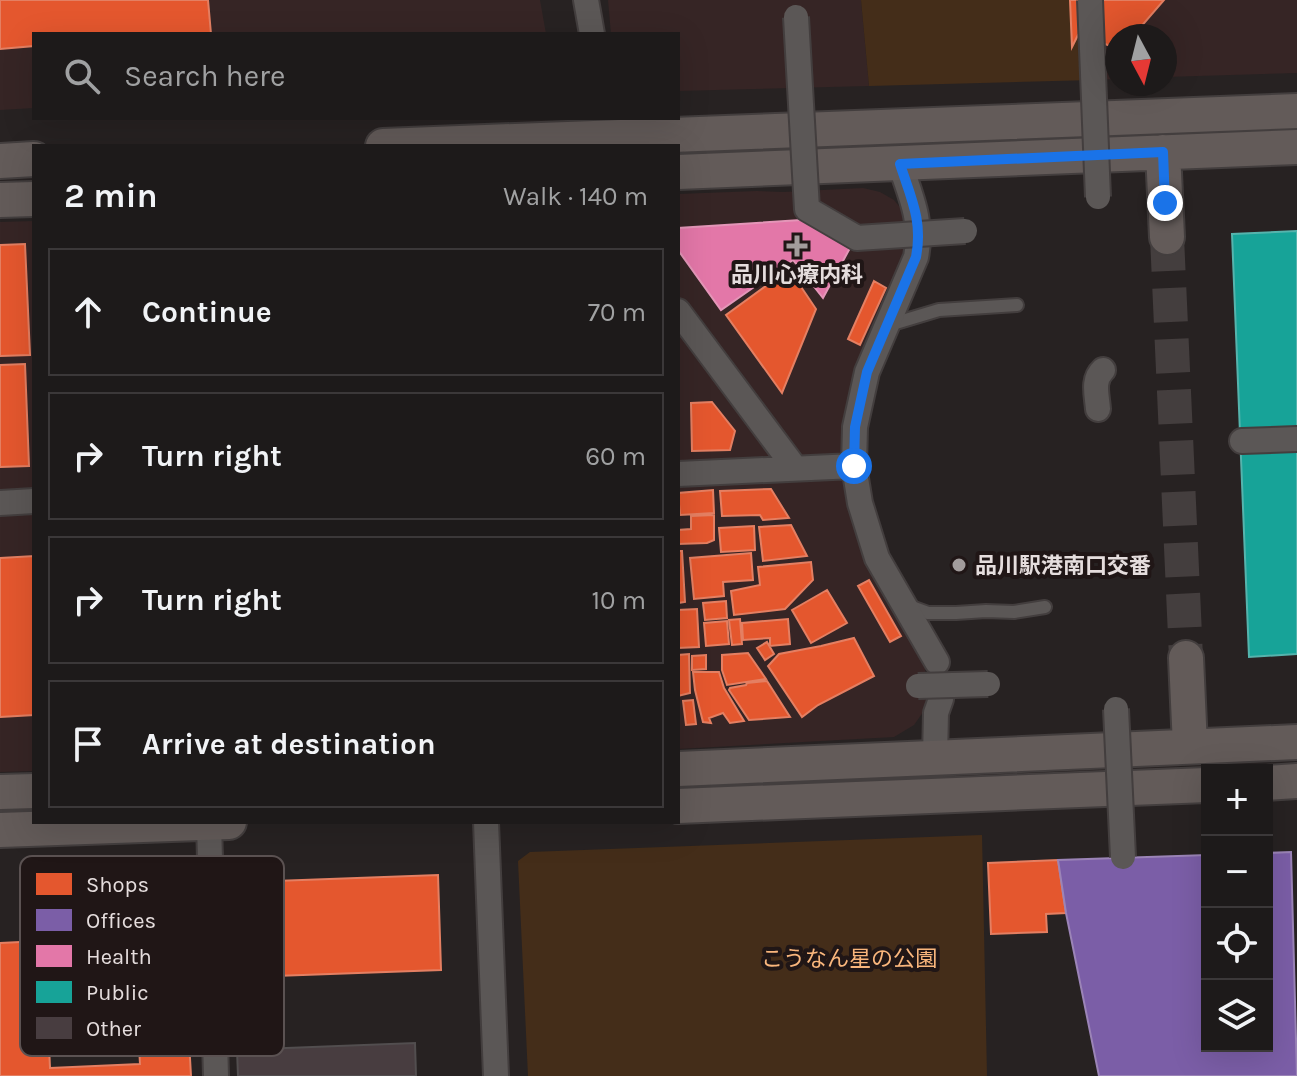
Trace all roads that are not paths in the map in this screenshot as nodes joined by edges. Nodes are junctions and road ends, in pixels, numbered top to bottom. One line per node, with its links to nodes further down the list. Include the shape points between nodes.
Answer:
1 (586, 0): 4 (street)
2 (1093, 4): 14 (street, bridge)
3 (796, 17): 17 (street, bridge, via 807,209 857,238)
4 (592, 32)
5 (1297, 111): 6 (street)
6 (597, 134): 7 (street)
7 (419, 144)
8 (1297, 147): 9 (street)
9 (1163, 152): 12 (street); 18 (street)
10 (32, 159): 11 (street)
11 (0, 161)
12 (900, 164): 13 (street); 21 (street, via 920,239)
13 (680, 172)
14 (1098, 197)
15 (32, 199): 16 (street)
16 (0, 200)
17 (965, 231)
18 (1167, 237)
19 (1017, 305): 21 (lane, via 939,310)
20 (680, 314): 27 (street)
21 (886, 326): 26 (street, via 863,387)
22 (1103, 370): 23 (street, via 1096,380)
23 (1098, 409)
24 (1297, 439): 25 (street)
25 (1242, 441)
26 (854, 466): 27 (street); 31 (street, via 877,558)
27 (795, 468): 28 (street)
28 (680, 474)
29 (32, 501): 30 (street)
30 (0, 503)
31 (903, 604): 32 (lane, via 928,613); 34 (street)
32 (1045, 607)
33 (1186, 658): 40 (street)
34 (937, 662)
35 (988, 684): 36 (street, bridge)
36 (918, 686)
37 (941, 699): 41 (street)
38 (1116, 709): 54 (street, bridge)
39 (1297, 742): 40 (street)
40 (1190, 746): 41 (street)
41 (935, 757): 42 (street)
42 (680, 769)
43 (1297, 781): 44 (street)
44 (1273, 783)
45 (1201, 785): 48 (street)
46 (32, 791): 47 (street)
47 (0, 792)
48 (680, 806)
49 (179, 824): 52 (street)
50 (209, 824): 53 (street)
51 (486, 824): 57 (street)
52 (0, 830)
53 (210, 856)
54 (1123, 857)
55 (215, 1056): 56 (street)
56 (216, 1076)
57 (496, 1076)

